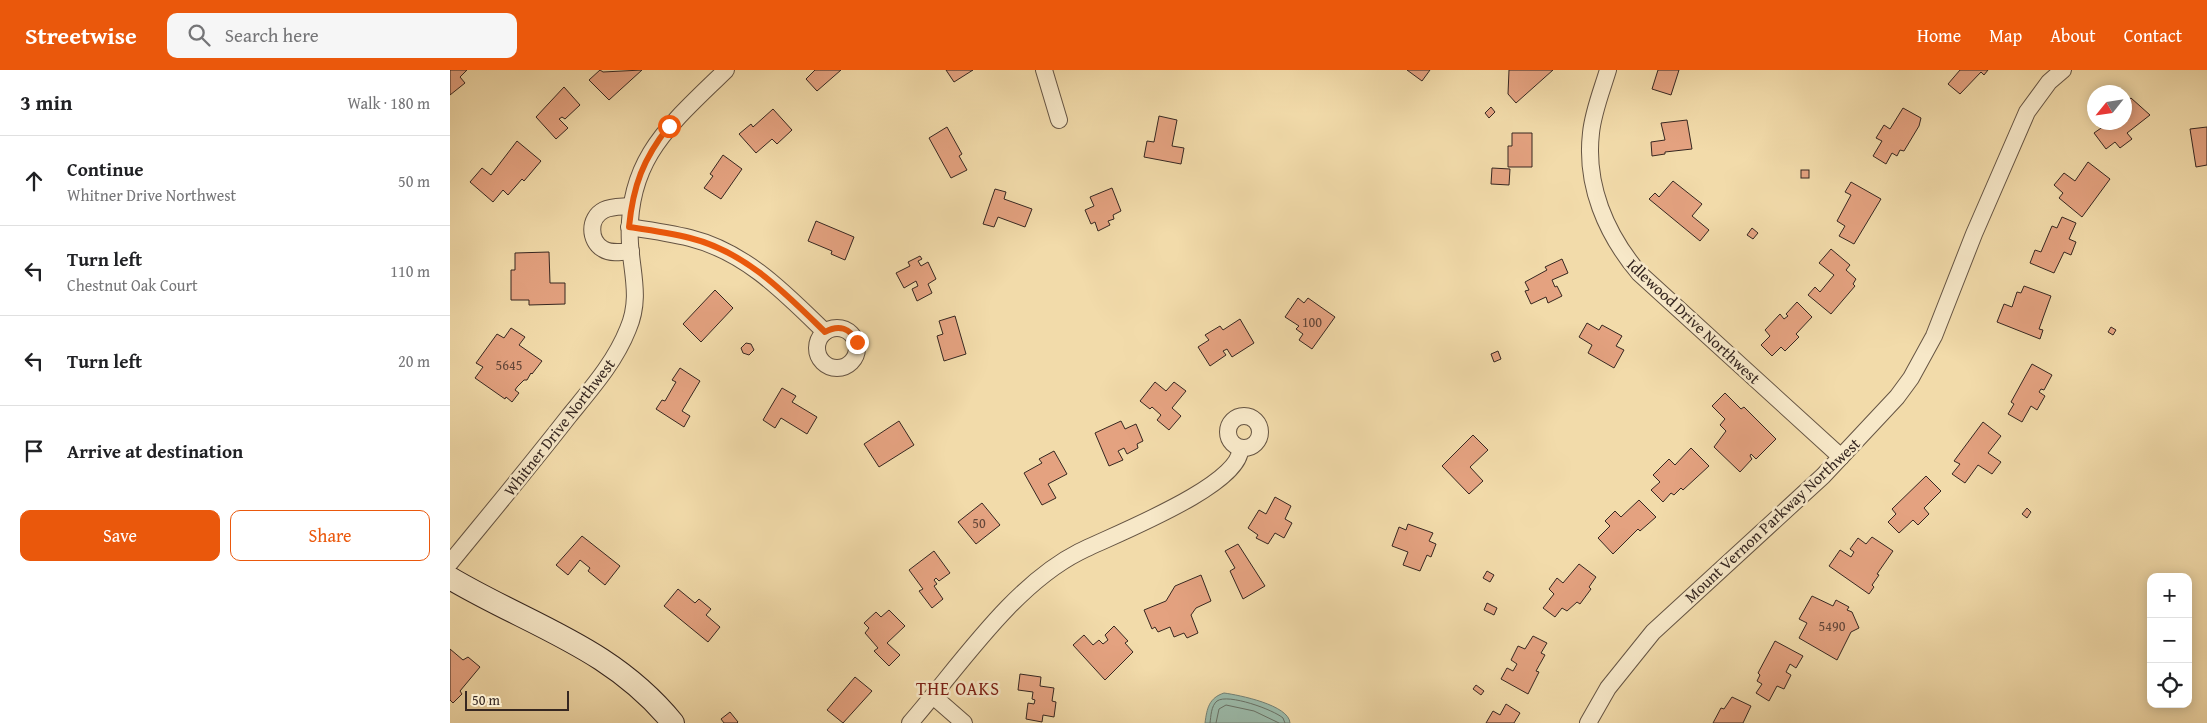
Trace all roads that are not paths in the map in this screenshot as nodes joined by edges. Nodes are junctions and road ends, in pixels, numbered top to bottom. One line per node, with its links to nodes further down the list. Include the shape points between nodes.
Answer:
1 (1044, 70): 5 (street)
2 (1608, 70): 11 (street, Idlewood Drive Northwest, via 1591,133 1591,167 1597,201 1613,238 1639,273)
3 (2063, 70): 11 (street, Mount Vernon Parkway Northwest, via 2049,82 2027,112 1923,360 1897,397)
4 (716, 73): 6 (street, Whitner Drive Northwest, via 654,145 638,175)
5 (1059, 120)
6 (631, 206): 7 (street, Whitner Drive Northwest); 8 (street, via 602,210 595,218 592,230 595,241 604,250)
7 (629, 227): 8 (street, Whitner Drive Northwest); 9 (street, via 690,238 732,254 771,280)
8 (631, 251): 12 (street, Whitner Drive Northwest, via 636,283 635,303 618,352 548,444)
9 (825, 332)
10 (1240, 448): 14 (street, via 1227,472 1191,498 1154,519 1079,552 1037,579 1006,609)
11 (1841, 457): 18 (street, Mount Vernon Parkway Northwest, via 1653,632 1608,688)
12 (450, 563)
13 (450, 578): 15 (street, via 601,658 638,686)
14 (934, 696): 16 (street); 17 (street)
15 (673, 723)
16 (910, 723)
17 (964, 723)
18 (1588, 723)

